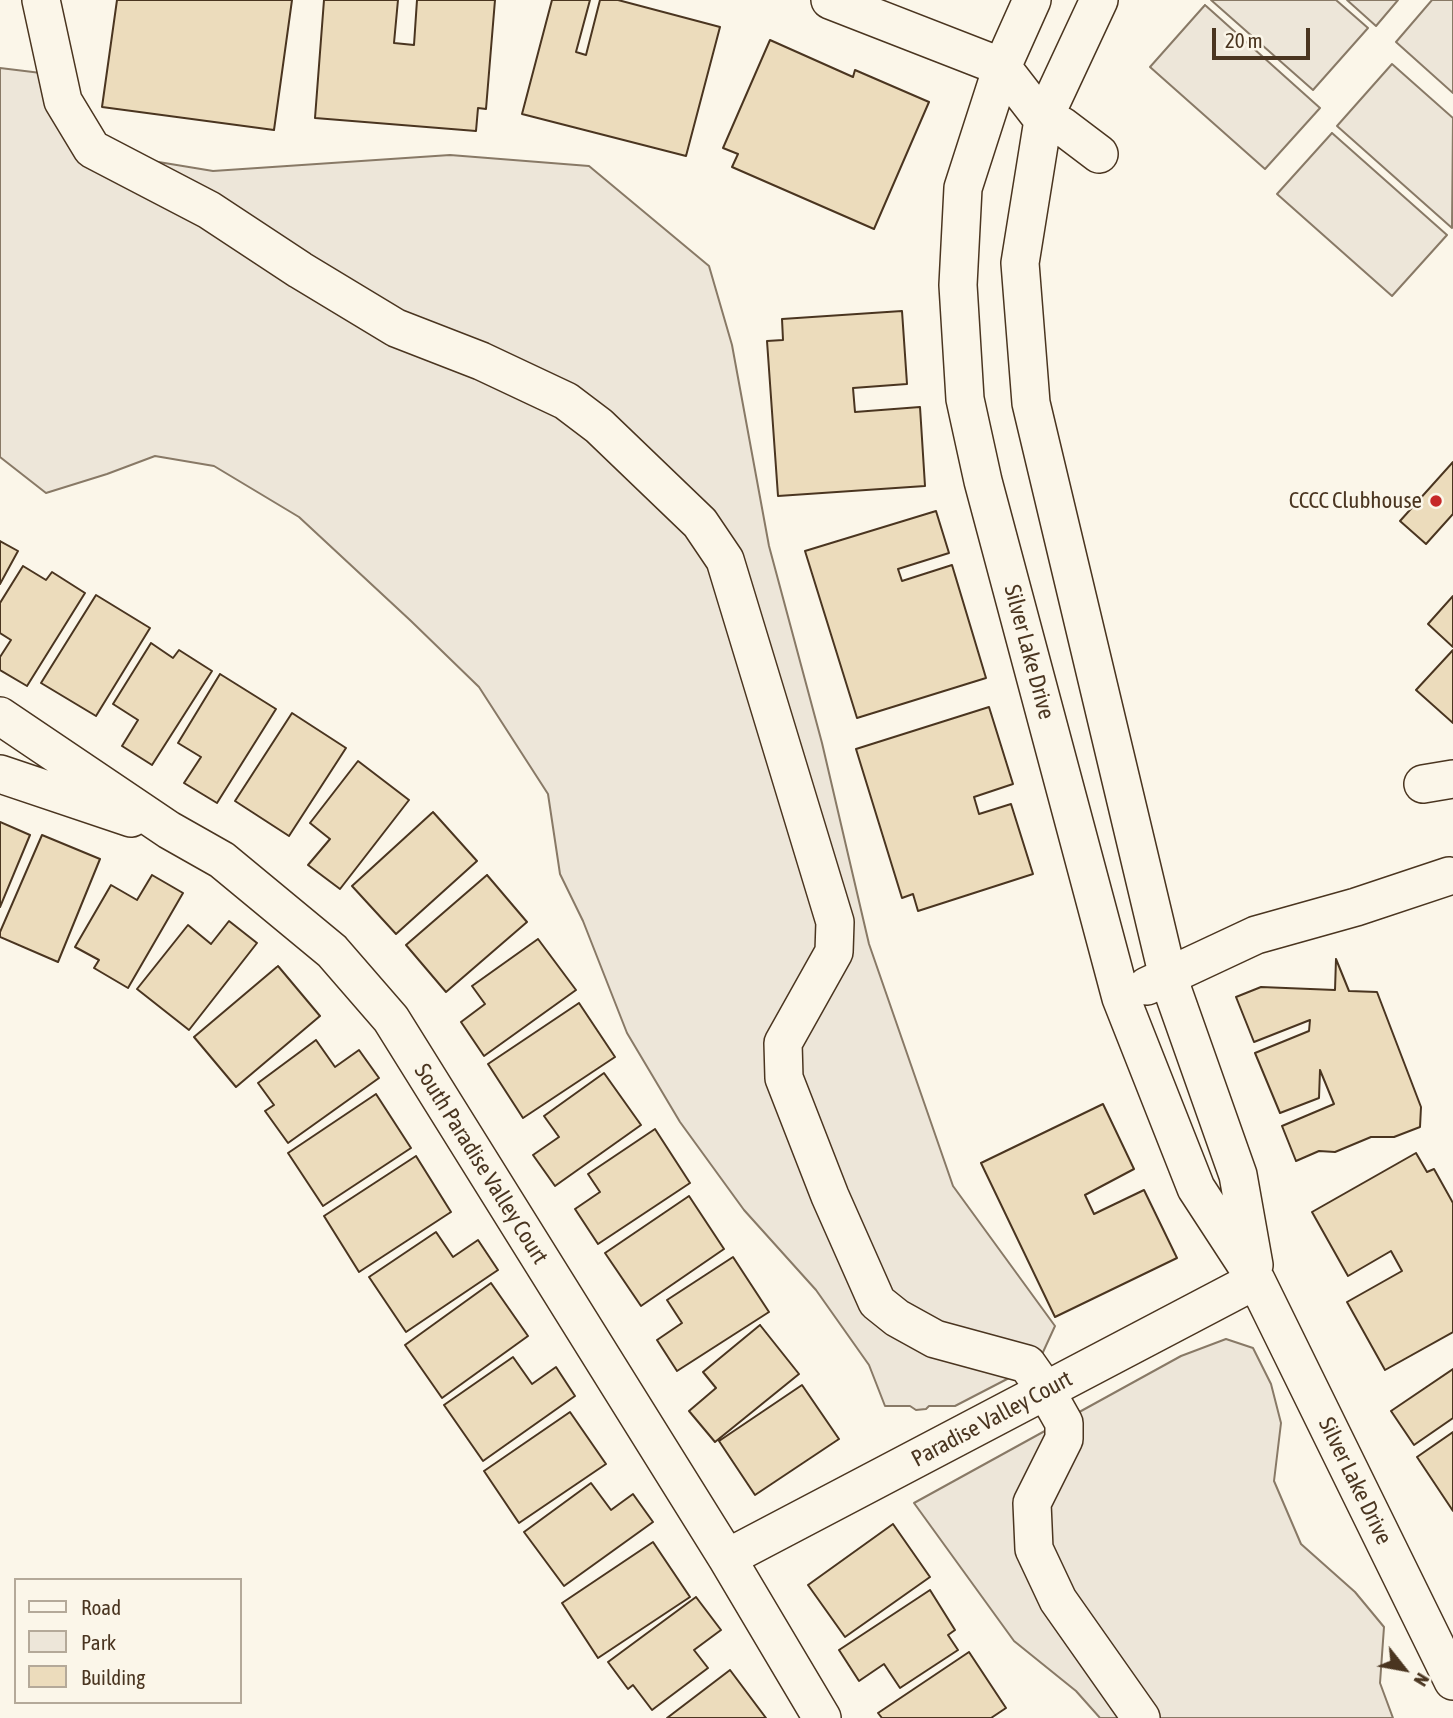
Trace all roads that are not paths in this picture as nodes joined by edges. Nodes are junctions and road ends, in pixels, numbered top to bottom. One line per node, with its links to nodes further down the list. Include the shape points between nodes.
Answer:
1 (41, 0): 15 (street, via 63,101 92,149 209,210 396,328 566,401 599,426 700,523 726,560 835,922 834,952 783,1043 784,1078 830,1196 877,1302 935,1339 1027,1364)
2 (830, 0): 5 (street)
3 (1032, 0): 5 (street, Silver Lake Drive)
4 (1099, 0): 6 (street, Silver Lake Drive)
5 (1002, 67): 6 (street); 13 (street, Silver Lake Drive, via 963,188 958,285 965,399)
6 (1043, 120): 7 (street, via 1062,126); 12 (street, Silver Lake Drive, via 1020,263 1031,403)
7 (1098, 154)
8 (0, 716): 10 (street, South Paradise Valley Court)
9 (0, 774): 10 (street, South Paradise Valley Court)
10 (169, 830): 16 (street, South Paradise Valley Court, via 222,860 332,951 391,1019)
11 (1449, 876): 12 (street, via 1256,935)
12 (1168, 977): 13 (street); 14 (street, Silver Lake Drive, via 1238,1175)
13 (1121, 998): 14 (street, Silver Lake Drive, via 1196,1188)
14 (1256, 1280): 15 (street, Paradise Valley Court); 17 (street, Silver Lake Drive)
15 (1046, 1391): 16 (street, Paradise Valley Court); 19 (street, via 1064,1423 1063,1439 1032,1503 1034,1549 1058,1600)
16 (727, 1558): 18 (street, South Paradise Valley Court)
17 (1453, 1681)
18 (822, 1718)
19 (1141, 1718)

